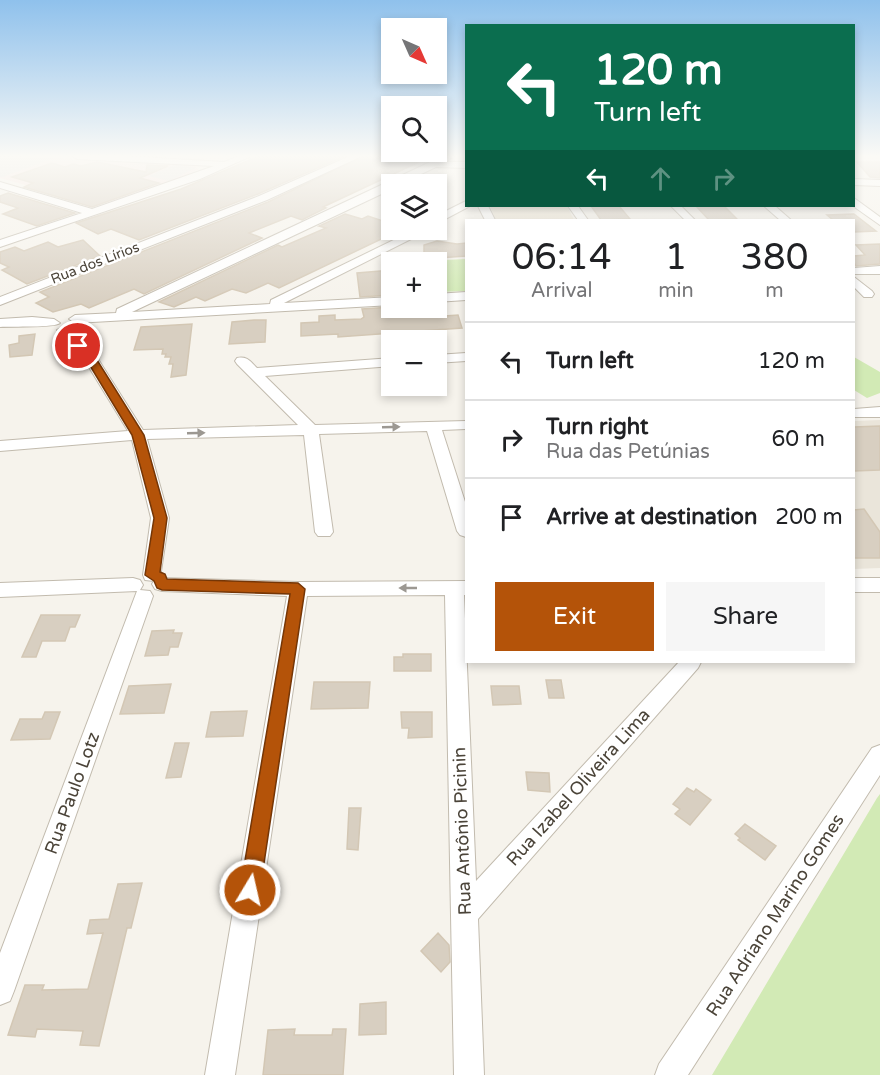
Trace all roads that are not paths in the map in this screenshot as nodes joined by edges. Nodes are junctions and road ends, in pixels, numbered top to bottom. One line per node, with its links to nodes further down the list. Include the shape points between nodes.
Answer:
1 (71, 206): 9 (street)
2 (113, 206): 9 (street)
3 (242, 206): 22 (street, Rua dos Lírios)
4 (347, 206): 26 (street)
5 (462, 206): 10 (street)
6 (860, 206): 13 (street)
7 (677, 207): 11 (street)
8 (770, 207): 12 (street)
9 (94, 213): 15 (street)
10 (447, 215)
11 (689, 219)
12 (785, 219)
13 (880, 222)
14 (401, 240): 25 (street)
15 (2, 243)
16 (880, 270): 17 (street)
17 (855, 271)
18 (855, 282): 19 (street)
19 (868, 294)
20 (465, 296): 21 (street)
21 (447, 297)
22 (0, 301)
23 (381, 302): 25 (street)
24 (0, 307): 27 (street)
25 (268, 307): 26 (street)
26 (111, 317): 29 (street)
27 (32, 321): 28 (street); 29 (street)
28 (0, 323)
29 (64, 324): 40 (street, Rua Paulo Lotz, via 93,362)
30 (465, 357): 31 (street)
31 (447, 358)
32 (242, 361): 34 (street)
33 (381, 363): 34 (street)
34 (256, 372): 39 (street)
35 (880, 412): 36 (street)
36 (855, 413)
37 (465, 425): 38 (street)
38 (433, 426): 39 (street, one-way to 38); 42 (street)
39 (311, 430): 40 (street, one-way to 39); 43 (street)
40 (138, 435): 41 (street); 44 (street, Rua Paulo Lotz, via 160,518)
41 (0, 446)
42 (465, 528)
43 (324, 532)
44 (148, 585): 48 (street); 49 (street); 53 (street, Rua Paulo Lotz)
45 (855, 585): 46 (street)
46 (880, 585)
47 (460, 588): 48 (street, one-way to 48); 52 (street, Rua Antônio Picinin)
48 (298, 589): 54 (street)
49 (0, 590)
50 (689, 663): 52 (street, Rua Izabel Oliveira Lima)
51 (880, 755): 56 (street, Rua Adriano Marino Gomes)
52 (465, 913): 55 (street, Rua Antônio Picinin)
53 (0, 991)
54 (220, 1075)
55 (469, 1075)
56 (670, 1075)

